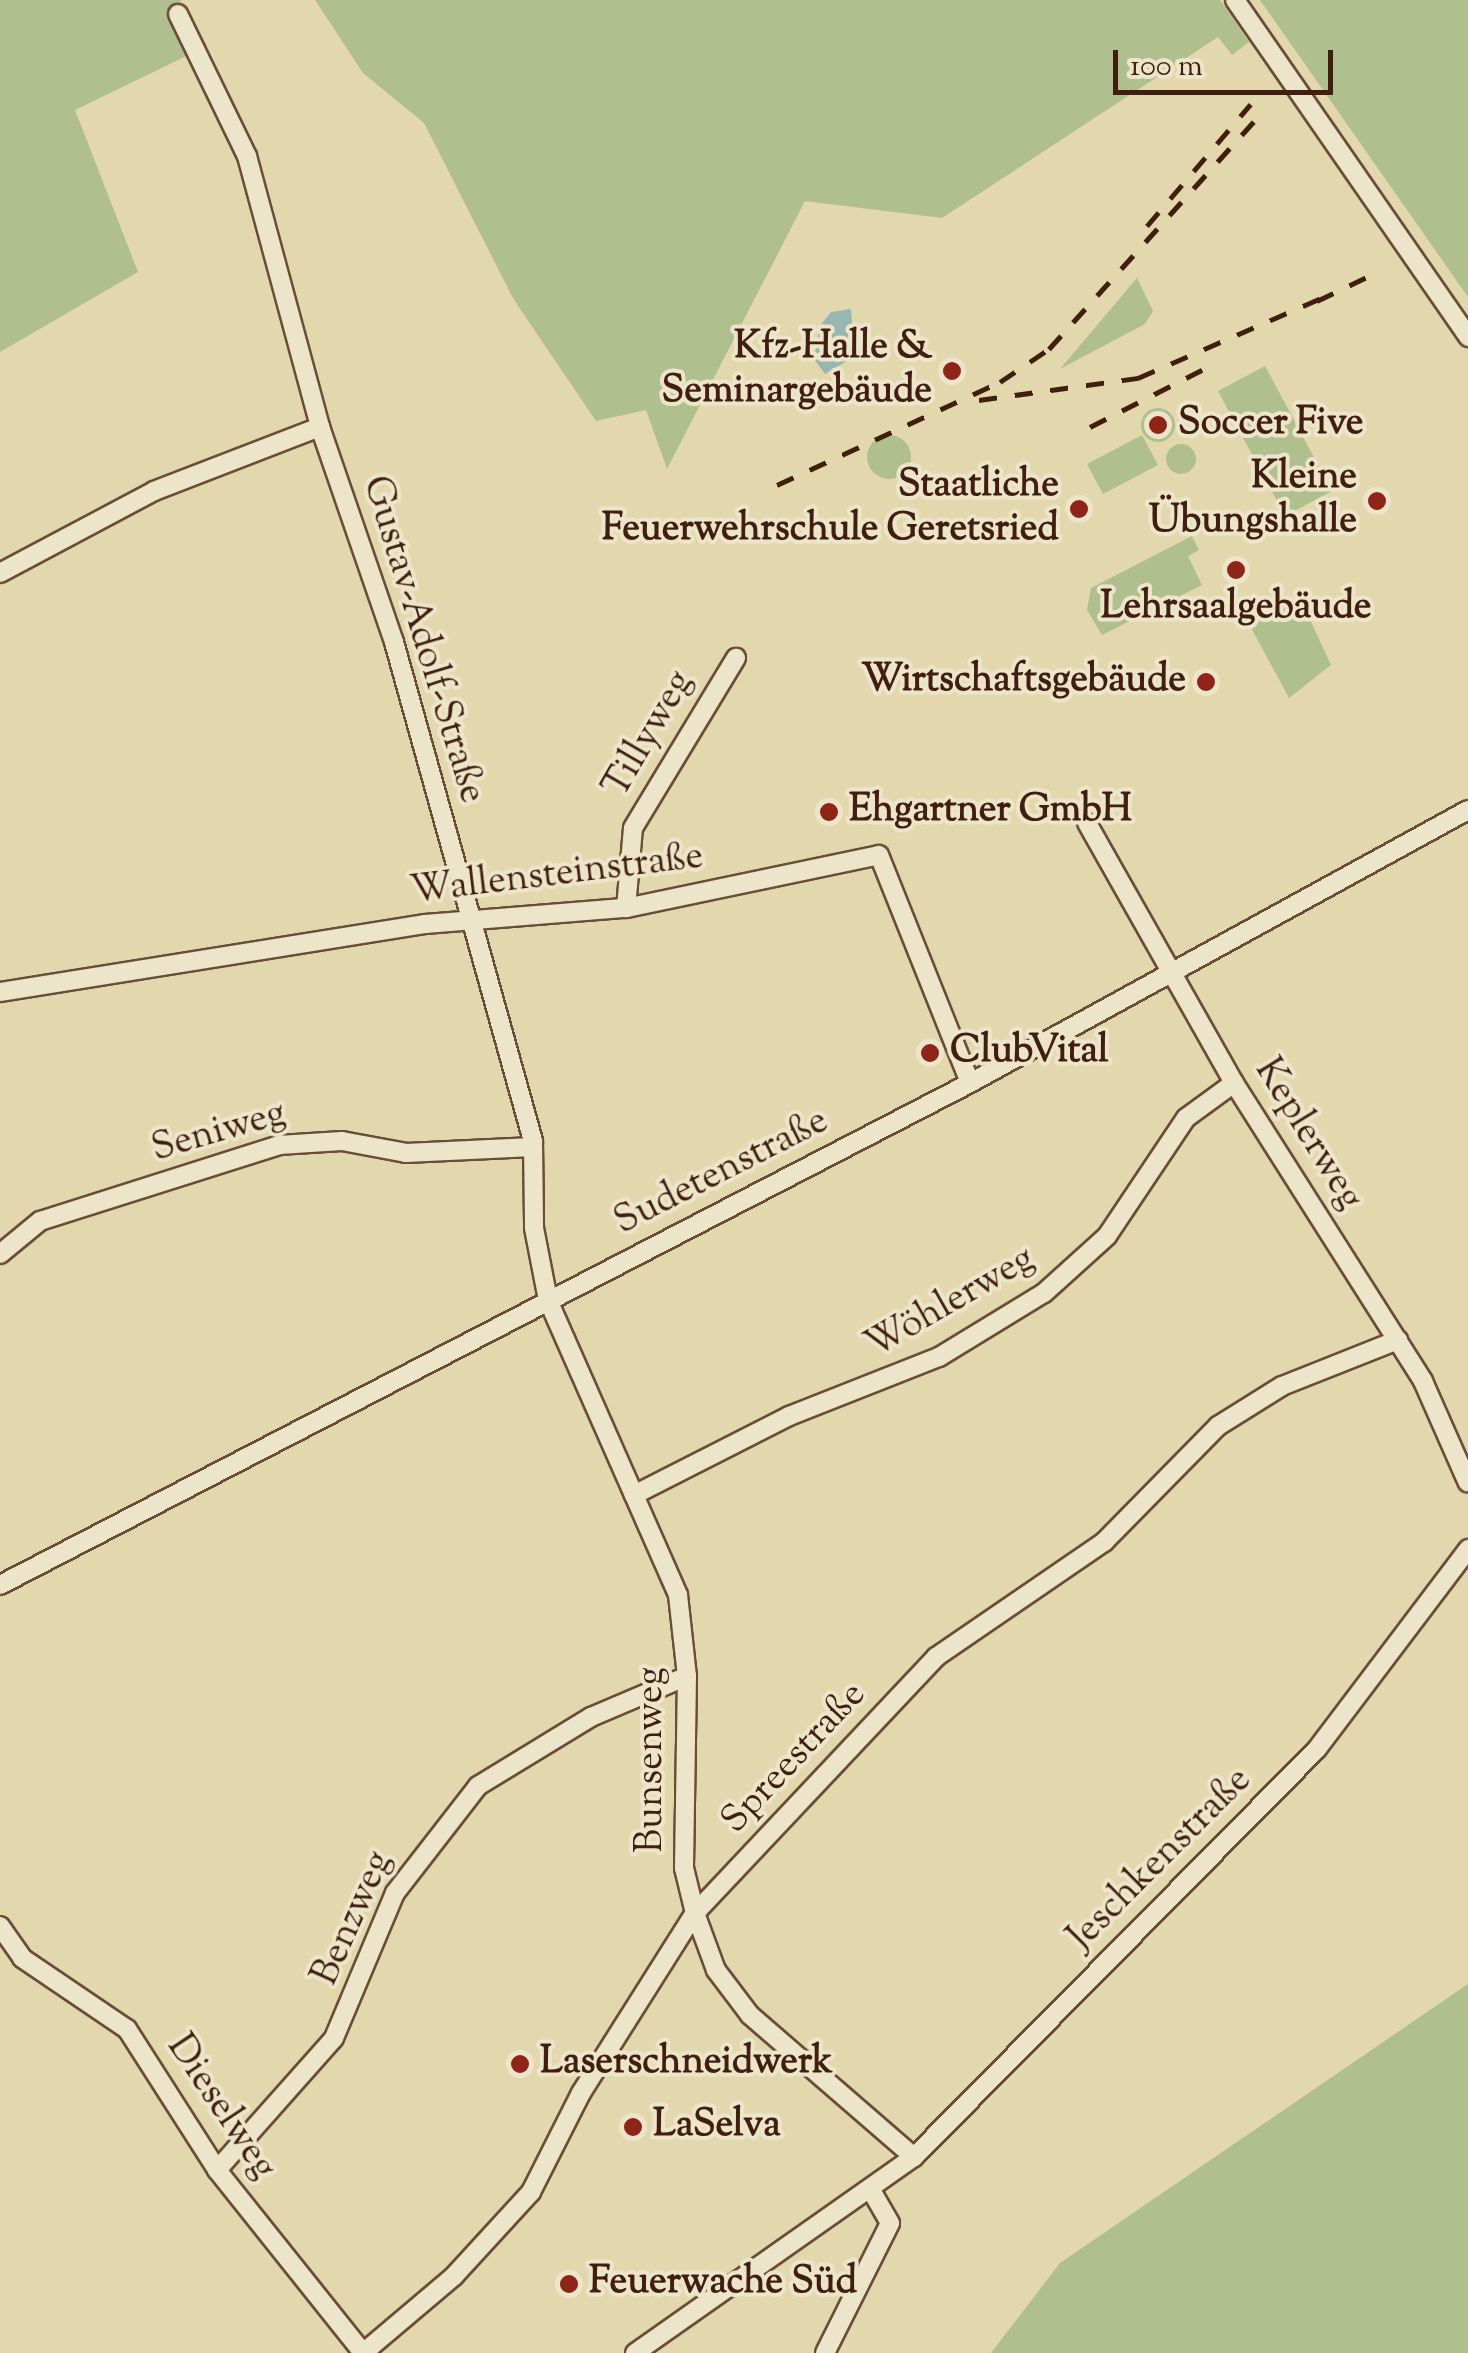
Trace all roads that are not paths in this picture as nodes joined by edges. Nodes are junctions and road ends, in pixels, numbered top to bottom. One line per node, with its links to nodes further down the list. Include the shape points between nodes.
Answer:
1 (1235, 0): 3 (street)
2 (178, 14): 4 (street, Gustav-Adolf-Straße, via 247,156)
3 (1468, 337)
4 (320, 426): 5 (street, via 154,491); 10 (street, Gustav-Adolf-Straße)
5 (0, 573)
6 (736, 658): 9 (street, Tillyweg, via 698,708 633,828)
7 (1468, 810): 11 (street, Sudetenstraße)
8 (1087, 822): 11 (street, Keplerweg)
9 (626, 908): 10 (street, Wallensteinstraße); 13 (street, Wallensteinstraße, via 879,855)
10 (474, 924): 12 (street, Wallensteinstraße); 15 (street, Gustav-Adolf-Straße)
11 (1174, 970): 13 (street, Sudetenstraße); 14 (street, Keplerweg)
12 (0, 992)
13 (970, 1083): 17 (street, Sudetenstraße)
14 (1234, 1083): 18 (street, Keplerweg); 20 (street, Wöhlerweg, via 1186,1118 1107,1236 1044,1292 939,1357 789,1416)
15 (533, 1146): 16 (street, Seniweg, via 406,1153 342,1141 279,1145 40,1221); 17 (street, Gustav-Adolf-Straße, via 534,1228)
16 (0, 1254)
17 (548, 1300): 20 (street, Bunsenweg); 22 (street, Sudetenstraße)
18 (1398, 1340): 19 (street, Keplerweg); 24 (street, Spreestraße, via 1282,1386 1200,1440 1104,1542 936,1657)
19 (1468, 1483)
20 (634, 1496): 23 (street, Bunsenweg, via 670,1569)
21 (1468, 1549): 26 (street, Jeschkenstraße, via 1317,1749)
22 (3, 1578)
23 (687, 1676): 24 (street, Bunsenweg, via 682,1809); 27 (street, Benzweg, via 592,1718 478,1786 395,1894 334,2038)
24 (695, 1914): 26 (street, Bunsenweg, via 716,1970 750,2015); 29 (street, Spreestraße, via 582,2093 531,2192 454,2276)
25 (0, 1926): 27 (street, Dieselweg, via 22,1958 127,2029)
26 (914, 2157): 28 (street, Jeschkenstraße)
27 (217, 2170): 29 (street, Dieselweg)
28 (870, 2189): 30 (street, Jeschkenstraße); 31 (street, via 890,2222)
29 (363, 2353)
30 (635, 2353)
31 (825, 2353)

